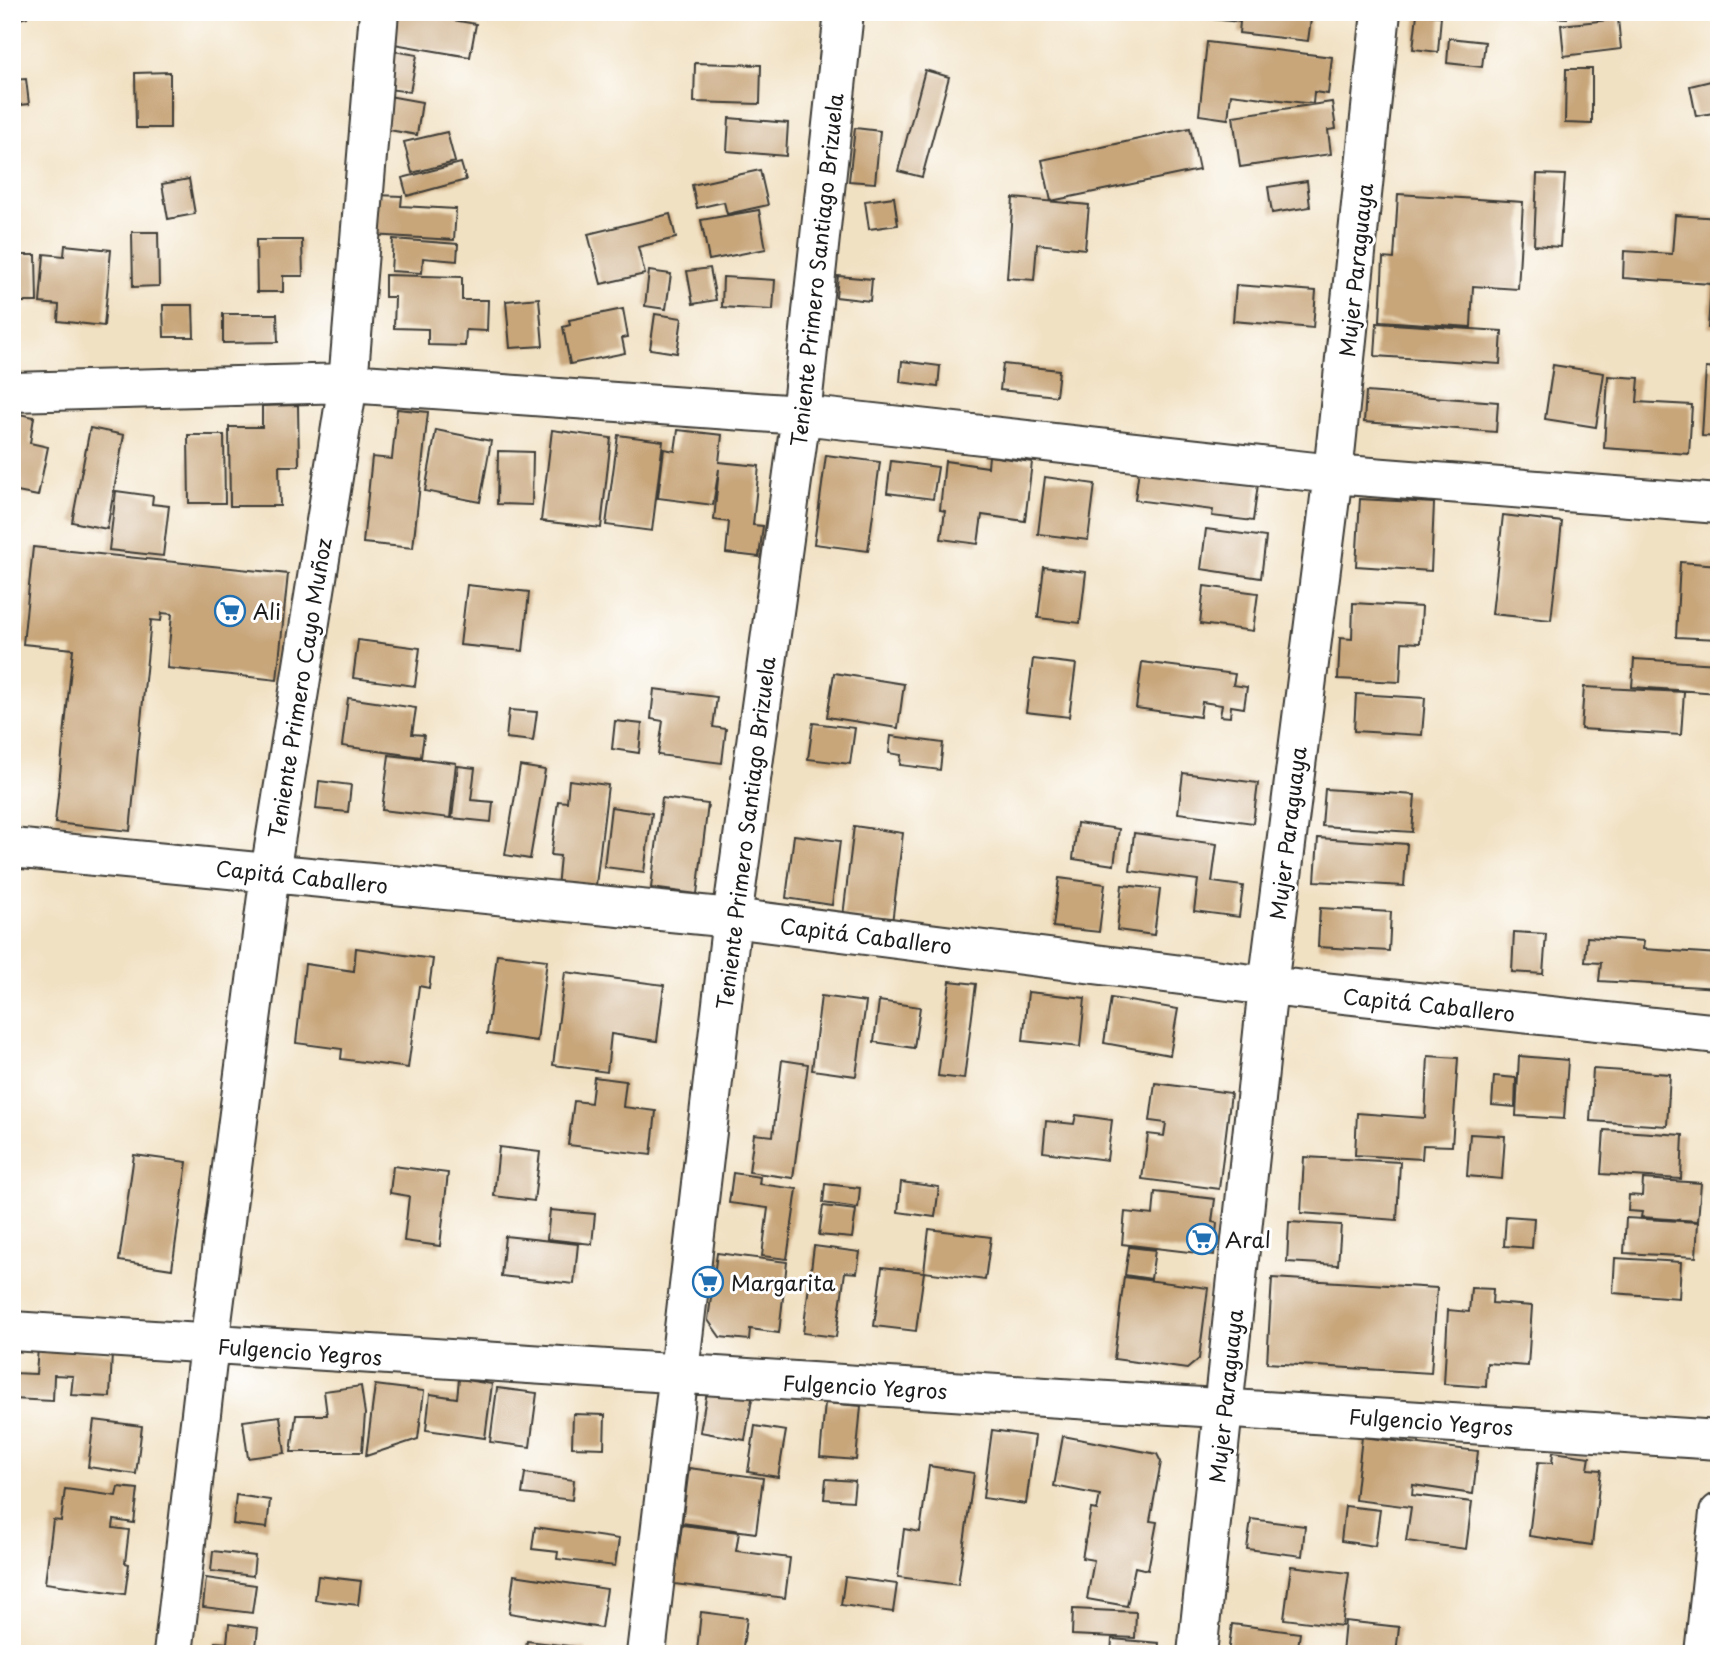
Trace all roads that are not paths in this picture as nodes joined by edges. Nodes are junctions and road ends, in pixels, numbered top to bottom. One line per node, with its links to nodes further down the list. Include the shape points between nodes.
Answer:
1 (379, 12): 4 (street, Teniente Primero Cayo Muñoz)
2 (844, 12): 6 (street, Teniente Primero Santiago Brizuela)
3 (1381, 12): 7 (street, Mujer Paraguaya)
4 (348, 383): 5 (street); 6 (street); 10 (street, Teniente Primero Cayo Muñoz)
5 (12, 391)
6 (801, 415): 7 (street); 11 (street, Teniente Primero Santiago Brizuela)
7 (1334, 474): 8 (street); 12 (street, Mujer Paraguaya)
8 (1719, 503)
9 (12, 848): 10 (street, Capitá Caballero)
10 (270, 873): 11 (street, Capitá Caballero); 15 (street, Teniente Primero Cayo Muñoz)
11 (732, 918): 12 (street, Capitá Caballero); 16 (street, Teniente Primero Santiago Brizuela)
12 (1268, 986): 13 (street, Capitá Caballero); 17 (street, Mujer Paraguaya)
13 (1719, 1034)
14 (12, 1331): 15 (street, Fulgencio Yegros)
15 (209, 1345): 16 (street, Fulgencio Yegros); 20 (street, Teniente Primero Cayo Muñoz)
16 (680, 1375): 17 (street, Fulgencio Yegros); 21 (street, Teniente Primero Santiago Brizuela)
17 (1224, 1407): 18 (street, Fulgencio Yegros); 22 (street, Mujer Paraguaya)
18 (1719, 1440)
19 (1719, 1513): 23 (street)
20 (173, 1654)
21 (646, 1654)
22 (1197, 1654)
23 (1704, 1654)

